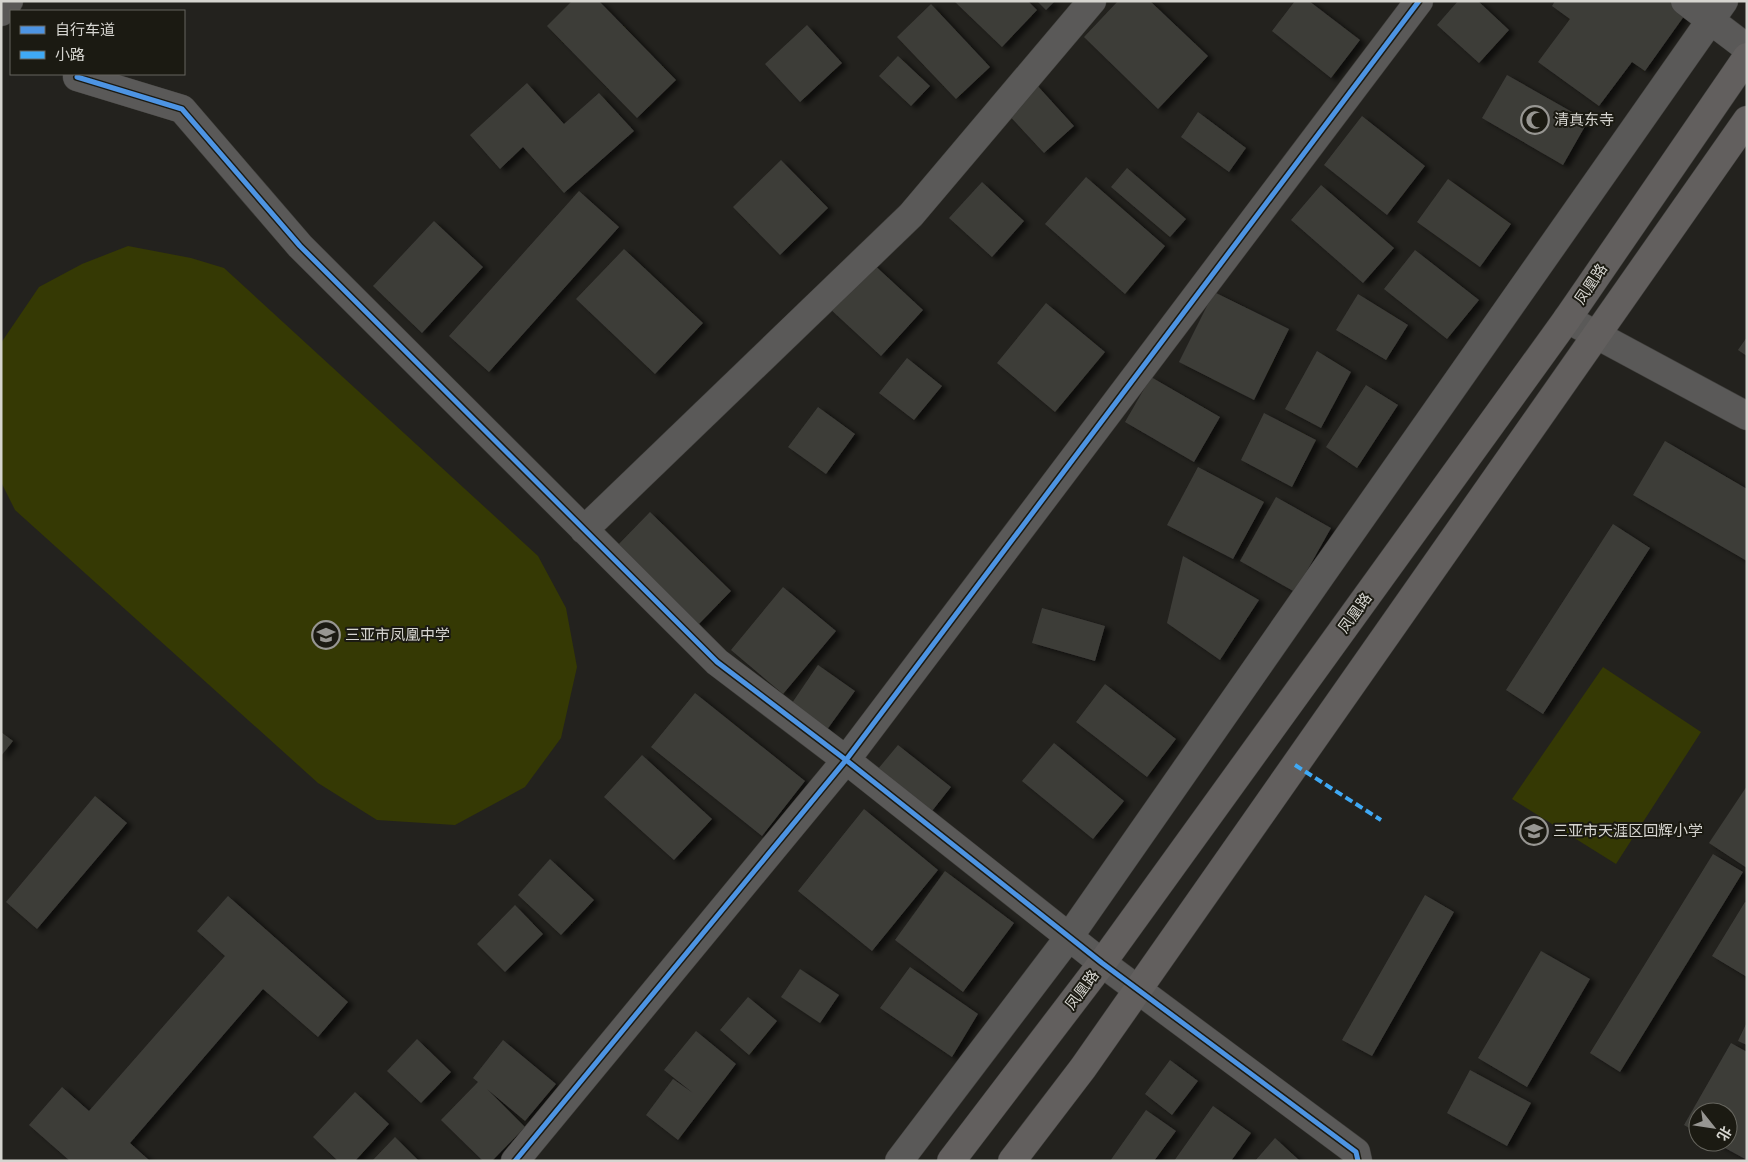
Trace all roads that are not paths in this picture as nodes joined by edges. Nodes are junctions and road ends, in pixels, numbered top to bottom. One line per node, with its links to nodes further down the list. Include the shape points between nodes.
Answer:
1 (9, 1): 6 (main road)
2 (1092, 1): 14 (street, via 911,215)
3 (1419, 1): 15 (street)
4 (1685, 1): 5 (street)
5 (1718, 11): 7 (street); 16 (street)
6 (1, 12)
7 (1747, 48)
8 (1747, 57): 11 (highway, 凤凰路)
9 (77, 77): 14 (street, via 182,109 300,246)
10 (1747, 120): 12 (highway)
11 (1567, 319): 12 (street); 17 (highway, 凤凰路)
12 (1597, 335): 13 (street); 18 (highway)
13 (1747, 416)
14 (584, 530): 15 (street, via 717,662)
15 (846, 760): 16 (street); 20 (street)
16 (1069, 937): 17 (street); 21 (street)
17 (1102, 963): 18 (street); 22 (highway, 凤凰路)
18 (1138, 989): 19 (street); 23 (highway)
19 (1365, 1158)
20 (515, 1161)
21 (899, 1161)
22 (951, 1161)
23 (1012, 1161)

